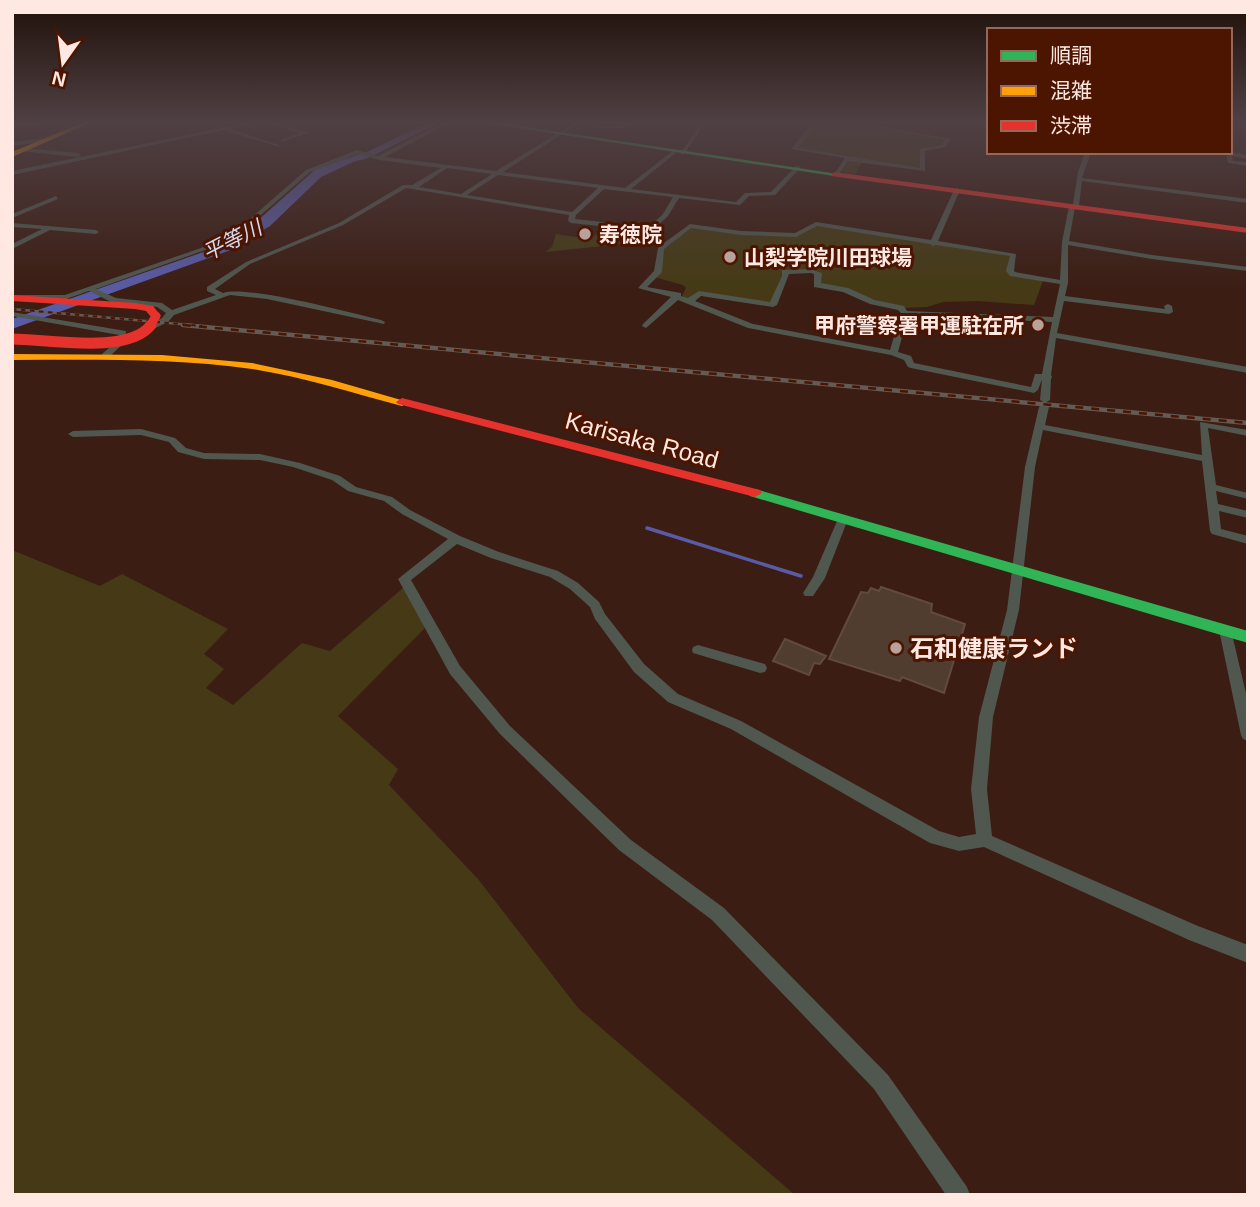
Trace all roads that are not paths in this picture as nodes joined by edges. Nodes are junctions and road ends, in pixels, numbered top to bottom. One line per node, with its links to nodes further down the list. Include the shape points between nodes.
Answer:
1 (300, 178): 33 (street, via 222,240)
2 (428, 178): 10 (street)
3 (491, 178): 13 (street)
4 (542, 178): 9 (street)
5 (643, 178): 11 (street)
6 (788, 178): 14 (street, via 773,194 747,194 738,204)
7 (901, 178): 12 (main road)
8 (1079, 179): 16 (street); 18 (street, via 1076,205)
9 (603, 186): 11 (street); 20 (street)
10 (414, 187): 13 (street); 34 (street, via 405,186 341,224 248,263 209,289)
11 (627, 190): 14 (street)
12 (957, 190): 18 (main road); 28 (street)
13 (464, 194): 20 (street)
14 (677, 196): 24 (street, via 666,215)
15 (56, 198): 19 (street)
16 (1248, 201)
17 (12, 206): 19 (street)
18 (1072, 206): 26 (main road); 27 (street)
19 (32, 208): 21 (street)
20 (573, 214): 24 (street, via 571,220)
21 (12, 216)
22 (12, 225): 23 (street)
23 (48, 228): 25 (street); 30 (street)
24 (650, 229): 29 (street, via 644,239)
25 (96, 232)
26 (1248, 232)
27 (1065, 242): 31 (street); 32 (street)
28 (933, 244): 29 (street, via 816,224 796,235 690,226); 32 (street, via 1014,255 1013,274)
29 (665, 245): 35 (street, via 658,272 642,288)
30 (12, 247)
31 (1248, 269)
32 (1064, 284): 37 (street)
33 (91, 290): 36 (street); 39 (street)
34 (220, 294): 41 (street); 45 (street, via 267,297)
35 (678, 295): 38 (street); 46 (street)
36 (108, 297): 41 (street, via 159,305)
37 (1061, 298): 40 (street, via 1169,312); 44 (street)
38 (691, 300): 42 (street, via 699,292 773,304 785,272 811,271 818,273 821,288 845,290); 50 (street, via 751,326)
39 (13, 306): 43 (street); 48 (main road, bridge, via 56,302 144,307 152,310 155,318 143,331 111,342 35,336)
40 (1168, 306)
41 (171, 313): 49 (street)
42 (905, 313): 44 (street); 50 (street)
43 (50, 318): 49 (street, via 123,333)
44 (1057, 320): 47 (street)
45 (381, 322)
46 (646, 326)
47 (1055, 335): 53 (street); 54 (street)
48 (12, 339)
49 (121, 342): 51 (street)
50 (893, 353): 54 (street, via 908,358 911,365 1006,386 1034,390 1038,376)
51 (105, 356): 52 (main road, Karisaka Road); 63 (main road, Karisaka Road, via 200,360 286,372)
52 (12, 357)
53 (1248, 370)
54 (1048, 377): 55 (street)
55 (1040, 428): 58 (street); 66 (street, via 1030,467)
56 (1248, 433): 58 (street, via 1203,424)
57 (73, 434): 64 (street, via 141,432 172,440 182,450 204,456 260,457 296,465 388,499)
58 (1208, 459): 59 (street)
59 (1212, 487): 60 (street); 61 (street)
60 (1248, 496)
61 (1214, 506): 62 (street); 65 (street, via 1216,531)
62 (1248, 515)
63 (843, 519): 66 (main road, Karisaka Road); 67 (street)
64 (456, 539): 73 (street, via 543,569 574,586 595,605 639,668 673,698 736,725 936,838 959,844); 75 (street, via 404,579 455,670 530,755 625,845 718,914 881,1082)
65 (1248, 540)
66 (1018, 571): 68 (main road, Karisaka Road); 73 (street, via 986,718 979,789)
67 (809, 593)
68 (1225, 631): 69 (main road, Karisaka Road); 72 (street)
69 (1248, 637)
70 (698, 650): 71 (street)
71 (760, 668)
72 (1247, 729)
73 (985, 840): 74 (street)
74 (1248, 954)
75 (959, 1195)

